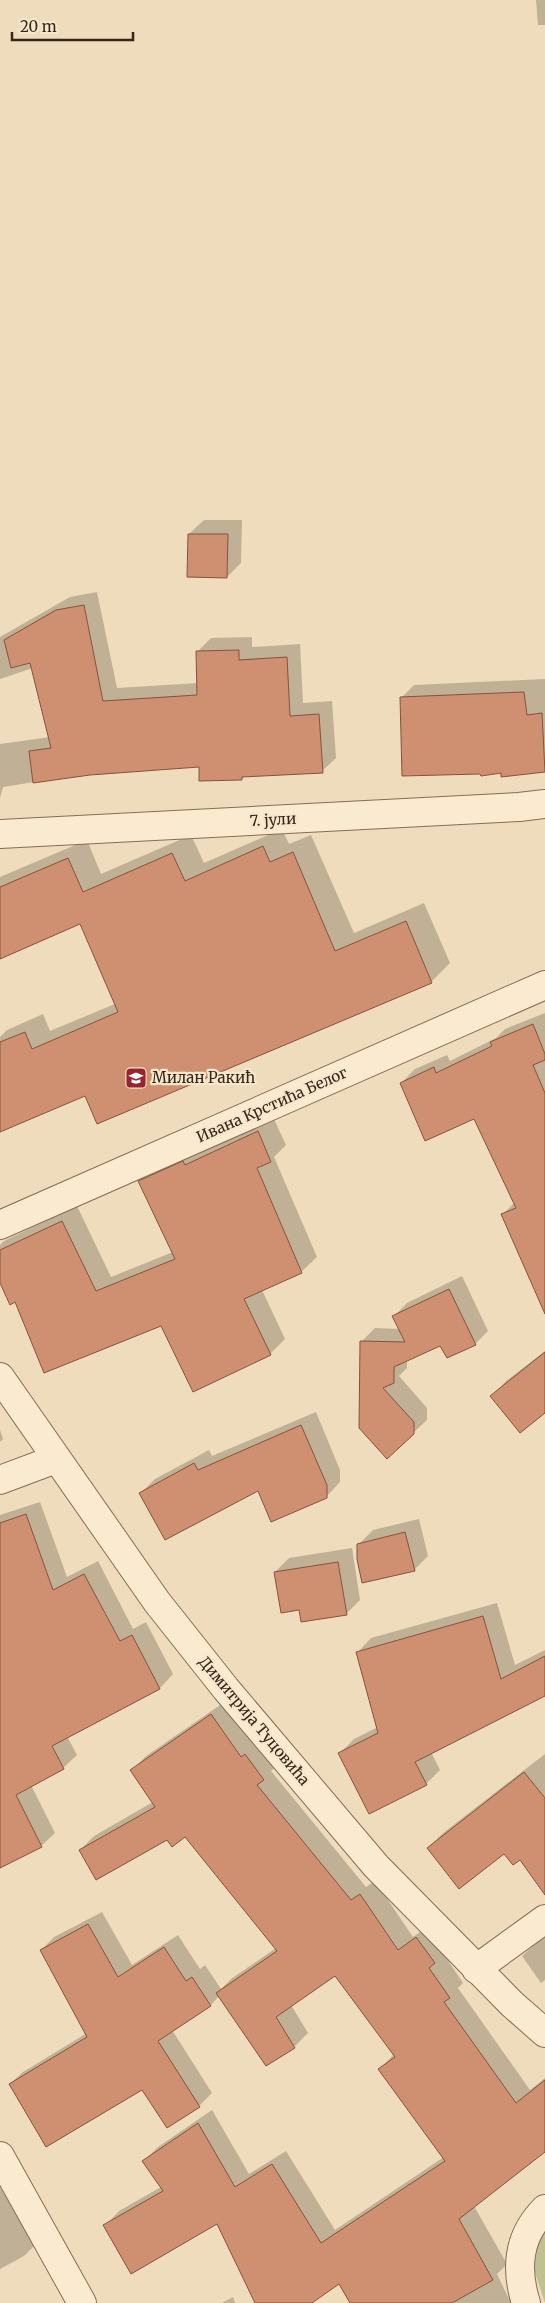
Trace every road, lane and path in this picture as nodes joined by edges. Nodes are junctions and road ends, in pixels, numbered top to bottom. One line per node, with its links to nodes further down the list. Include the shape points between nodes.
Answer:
1 (545, 804): 2 (street, 7. јули)
2 (0, 834)
3 (545, 985): 4 (street, Ивана Крстића Белог)
4 (0, 1225)
5 (0, 1377): 6 (street, Димитрија Туцовића)
6 (56, 1459): 7 (street); 9 (street, Димитрија Туцовића, via 156,1602 226,1689 376,1866)
7 (0, 1480)
8 (545, 1919): 9 (street)
9 (476, 1969): 10 (street, Димитрија Туцовића)
10 (545, 2033)
11 (0, 2156): 13 (street)
12 (545, 2209): 14 (street, via 526,2235 519,2259 519,2278)
13 (82, 2303)
14 (526, 2303)

